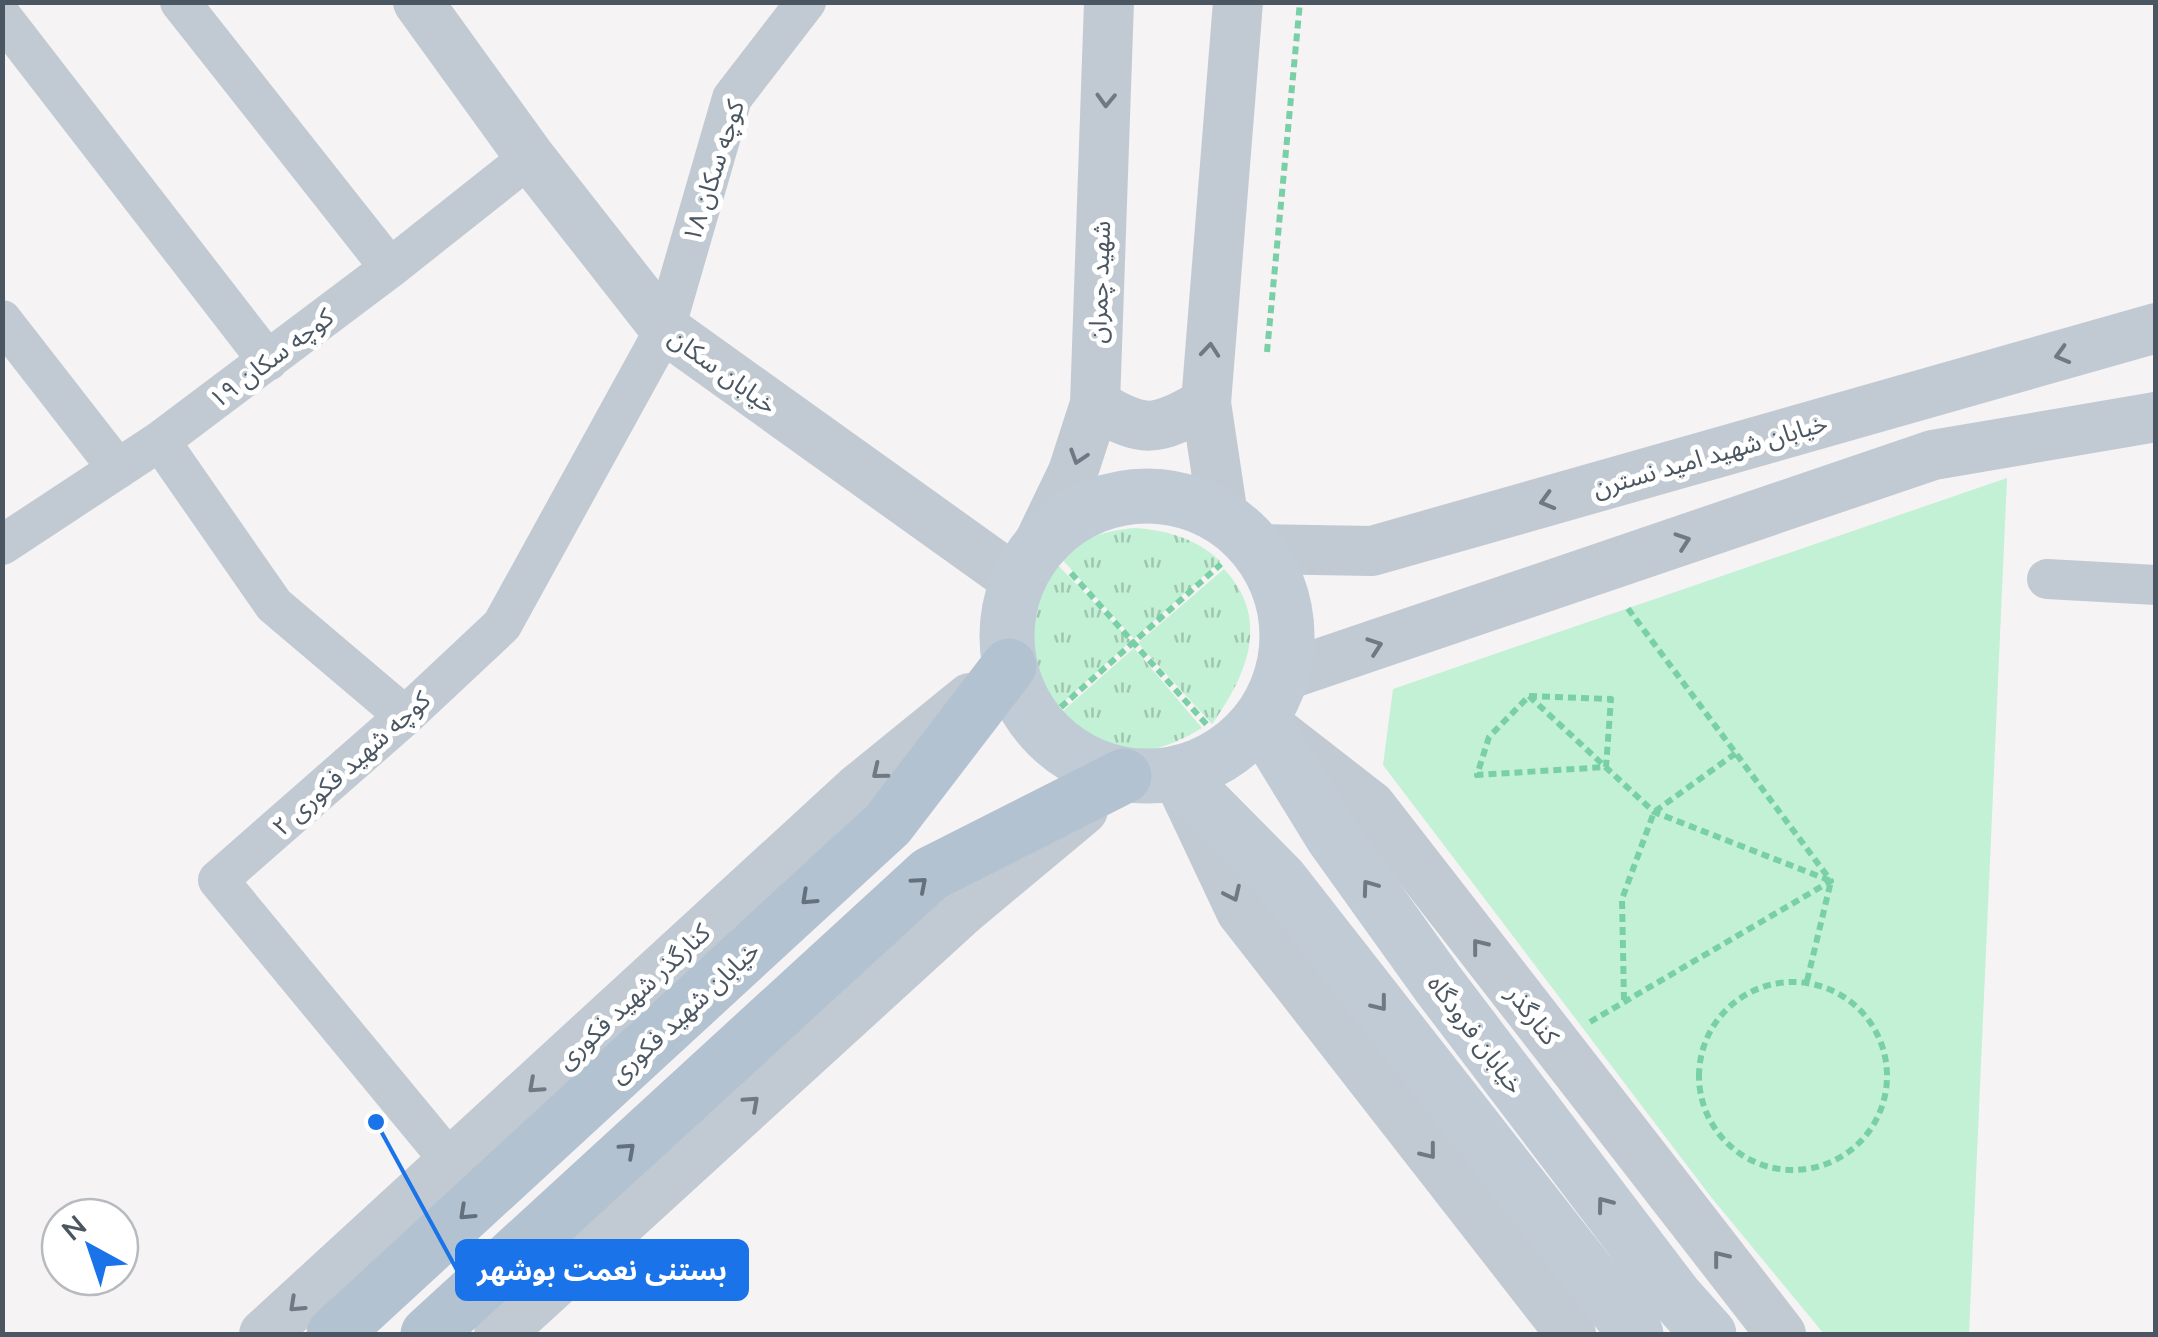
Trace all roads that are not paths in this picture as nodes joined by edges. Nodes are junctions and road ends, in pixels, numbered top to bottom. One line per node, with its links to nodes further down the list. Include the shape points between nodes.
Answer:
1 (180, 2): 8 (street)
2 (418, 2): 7 (street, خیابان سکان)
3 (1110, 2): 15 (street, شهید چمران, one-way to 15)
4 (1238, 2): 14 (street, one-way to 4)
5 (788, 10): 11 (street, کوچه سکان ۱۸, via 732,98)
6 (2, 17): 12 (street)
7 (530, 158): 8 (street, کوچه سکان ۱۹); 11 (street, خیابان سکان)
8 (390, 268): 12 (street, کوچه سکان ۱۹)
9 (2, 320): 19 (street)
10 (2156, 328): 13 (street, خیابان شهید امید نسترن, one-way to 13)
11 (664, 329): 22 (street, خیابان سکان); 27 (street, کوچه شهید فکوری ۲, via 502,625)
12 (268, 361): 17 (street, کوچه سکان ۱۹)
13 (1918, 396): 18 (street); 20 (street, خیابان شهید امید نسترن, one-way to 20, via 1372,551)
14 (1206, 403): 15 (street, via 1166,426 1127,424); 20 (street)
15 (1095, 404): 22 (street, شهید چمران, one-way to 22)
16 (2156, 417): 18 (street)
17 (160, 441): 19 (street, کوچه سکان ۱۹); 27 (street, via 274,605)
18 (1933, 456): 26 (street, one-way to 18, via 1606,567)
19 (118, 469): 21 (street, کوچه سکان ۱۹)
20 (1235, 543): 22 (main road, via 1175,497 1123,497 1075,515); 26 (main road, via 1285,601 1289,635)
21 (2, 545)
22 (1041, 567): 25 (main road, via 1006,623)
23 (2047, 579): 24 (street)
24 (2156, 585)
25 (1008, 666): 28 (main road, via 1024,706 1049,739 1084,762); 29 (street, کنارگذر شهید فکوری, one-way to 29, via 858,790); 31 (main road, خیابان شهید فکوری, one-way to 31, via 888,824)
26 (1250, 708): 28 (main road, via 1224,755); 36 (main road, خیابان فرودگاه, one-way to 26, via 1438,984); 37 (street, کنارگذر, one-way to 26, via 1371,806)
27 (405, 716): 29 (street, کوچه شهید فکوری ۲, via 218,880)
28 (1150, 775): 32 (main road, one-way to 28, via 930,874); 33 (street, one-way to 28, via 962,912); 34 (street, one-way to 34, via 1241,911); 35 (main road, one-way to 35, via 1280,879)
29 (452, 1162): 30 (street, کنارگذر شهید فکوری, one-way to 30)
30 (264, 1334)
31 (334, 1334)
32 (428, 1334)
33 (499, 1334)
34 (1572, 1334)
35 (1636, 1334)
36 (1709, 1334)
37 (1781, 1334)

